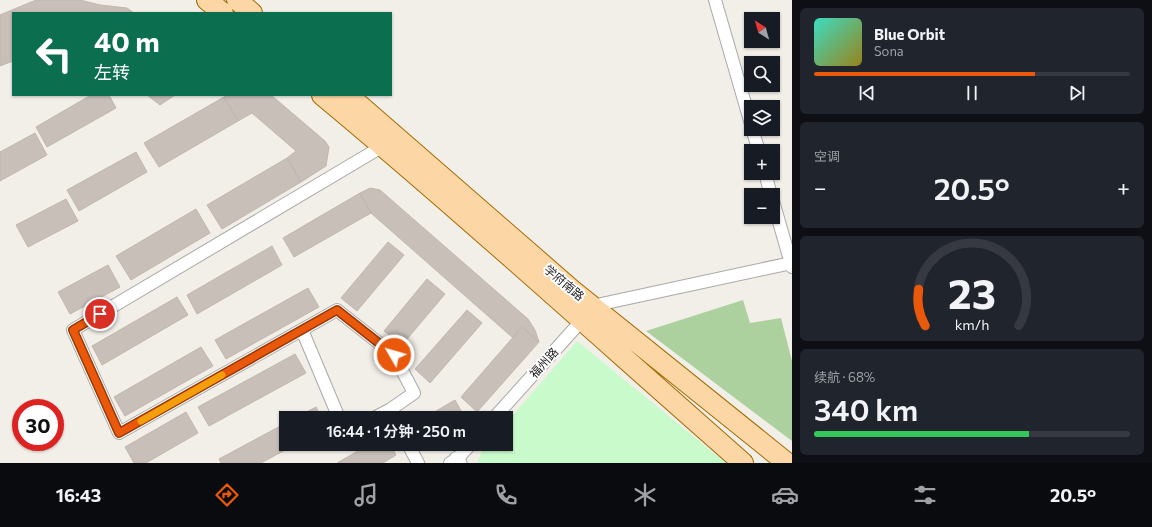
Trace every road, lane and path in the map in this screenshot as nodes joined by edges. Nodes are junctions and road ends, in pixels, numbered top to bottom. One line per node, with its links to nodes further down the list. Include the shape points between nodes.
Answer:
1 (207, 0): 4 (main road)
2 (237, 0): 5 (main road)
3 (715, 0): 8 (street)
4 (222, 12)
5 (251, 12)
6 (323, 96): 9 (main road, 学府南路)
7 (349, 96): 12 (main road, 学府南路)
8 (744, 100)
9 (383, 146): 12 (main road, 学府南路); 13 (street, via 73,330 119,433)
10 (779, 224): 11 (street)
11 (791, 265): 12 (street)
12 (588, 313): 16 (street, 福州路); 21 (main road, 学府南路, via 636,369); 22 (main road, 学府南路)
13 (302, 330): 14 (street); 15 (street, via 337,310 394,355 414,393)
14 (336, 411)
15 (396, 411)
16 (500, 411)
17 (412, 451): 20 (street)
18 (465, 451): 19 (street)
19 (455, 462)
20 (418, 463)
21 (744, 463)
22 (787, 463)

